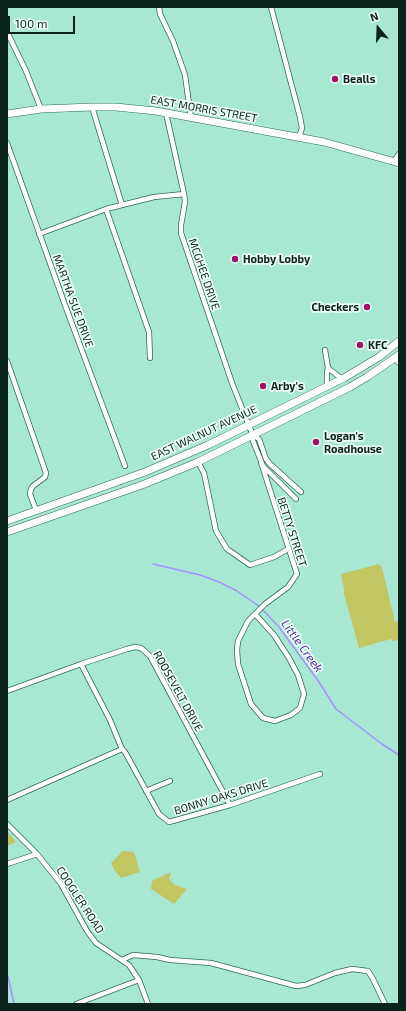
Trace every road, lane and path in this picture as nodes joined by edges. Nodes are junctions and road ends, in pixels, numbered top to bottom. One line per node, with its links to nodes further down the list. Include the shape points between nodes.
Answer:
1 (159, 7): 8 (street, via 185,75)
2 (271, 7): 9 (street, via 300,117 302,128)
3 (7, 32): 5 (street)
4 (92, 107): 5 (main road, EAST MORRIS STREET); 6 (main road, EAST MORRIS STREET, via 137,108); 14 (street)
5 (41, 109): 7 (main road, EAST MORRIS STREET)
6 (166, 113): 8 (main road, EAST MORRIS STREET); 13 (street, MCGHEE DRIVE)
7 (7, 114)
8 (191, 118): 9 (main road, EAST MORRIS STREET)
9 (299, 137): 12 (main road, EAST MORRIS STREET)
10 (7, 142): 16 (street, MARTHA SUE DRIVE)
11 (399, 154): 12 (street)
12 (397, 162)
13 (184, 194): 14 (street, via 154,197); 25 (street, MCGHEE DRIVE, via 181,233)
14 (122, 205): 15 (street)
15 (106, 209): 16 (street); 19 (street, via 149,332)
16 (39, 234): 29 (street, MARTHA SUE DRIVE)
17 (399, 341): 23 (main road, EAST WALNUT AVENUE, via 373,361)
18 (325, 350): 22 (street)
19 (150, 358)
20 (398, 359): 26 (main road, EAST WALNUT AVENUE, via 350,387)
21 (7, 361): 32 (street, via 46,473 45,477 31,489 30,494)
22 (328, 368): 23 (street); 24 (street)
23 (342, 379): 24 (main road, EAST WALNUT AVENUE)
24 (327, 386): 25 (main road, EAST WALNUT AVENUE)
25 (249, 426): 26 (street, MCGHEE DRIVE); 32 (main road, EAST WALNUT AVENUE, via 145,472)
26 (254, 435): 27 (main road, EAST WALNUT AVENUE); 28 (street, BETTY STREET, via 253,441); 30 (street, MCGHEE DRIVE, via 270,464)
27 (198, 462): 34 (main road, EAST WALNUT AVENUE, via 142,485); 35 (street, via 204,473 216,531 227,549 250,564 274,557)
28 (261, 462): 31 (street); 35 (street, BETTY STREET)
29 (125, 466)
30 (301, 492)
31 (296, 499)
32 (36, 510): 33 (main road, EAST WALNUT AVENUE)
33 (7, 521)
34 (7, 532)
35 (288, 549): 36 (street, BETTY STREET, via 297,574 295,579)
36 (255, 614): 36 (street, BETTY STREET, via 274,635 289,658 304,694 300,708 292,715 275,721 263,718 251,704 238,664 238,642 248,621)
37 (81, 664): 38 (street, ROOSEVELT DRIVE); 39 (street, BONNY OAKS DRIVE); 44 (street, ROOSEVELT DRIVE, via 135,647 146,652)
38 (7, 691)
39 (122, 749): 42 (street, BONNY OAKS DRIVE); 43 (street)
40 (320, 774): 44 (street, BONNY OAKS DRIVE)
41 (170, 781): 42 (street)
42 (146, 791): 44 (street, BONNY OAKS DRIVE, via 159,814 169,822)
43 (7, 800)
44 (230, 805)
45 (7, 824): 46 (street, COOGLER ROAD)
46 (37, 854): 47 (street); 48 (street, COOGLER ROAD, via 61,884 96,943)
47 (7, 864)
48 (122, 960): 49 (street, COOGLER ROAD, via 129,965); 52 (street, via 133,955 211,963 296,986 352,968 368,970)
49 (139, 980): 50 (street); 51 (street, COOGLER ROAD)
50 (76, 1004)
51 (148, 1004)
52 (385, 1004)

